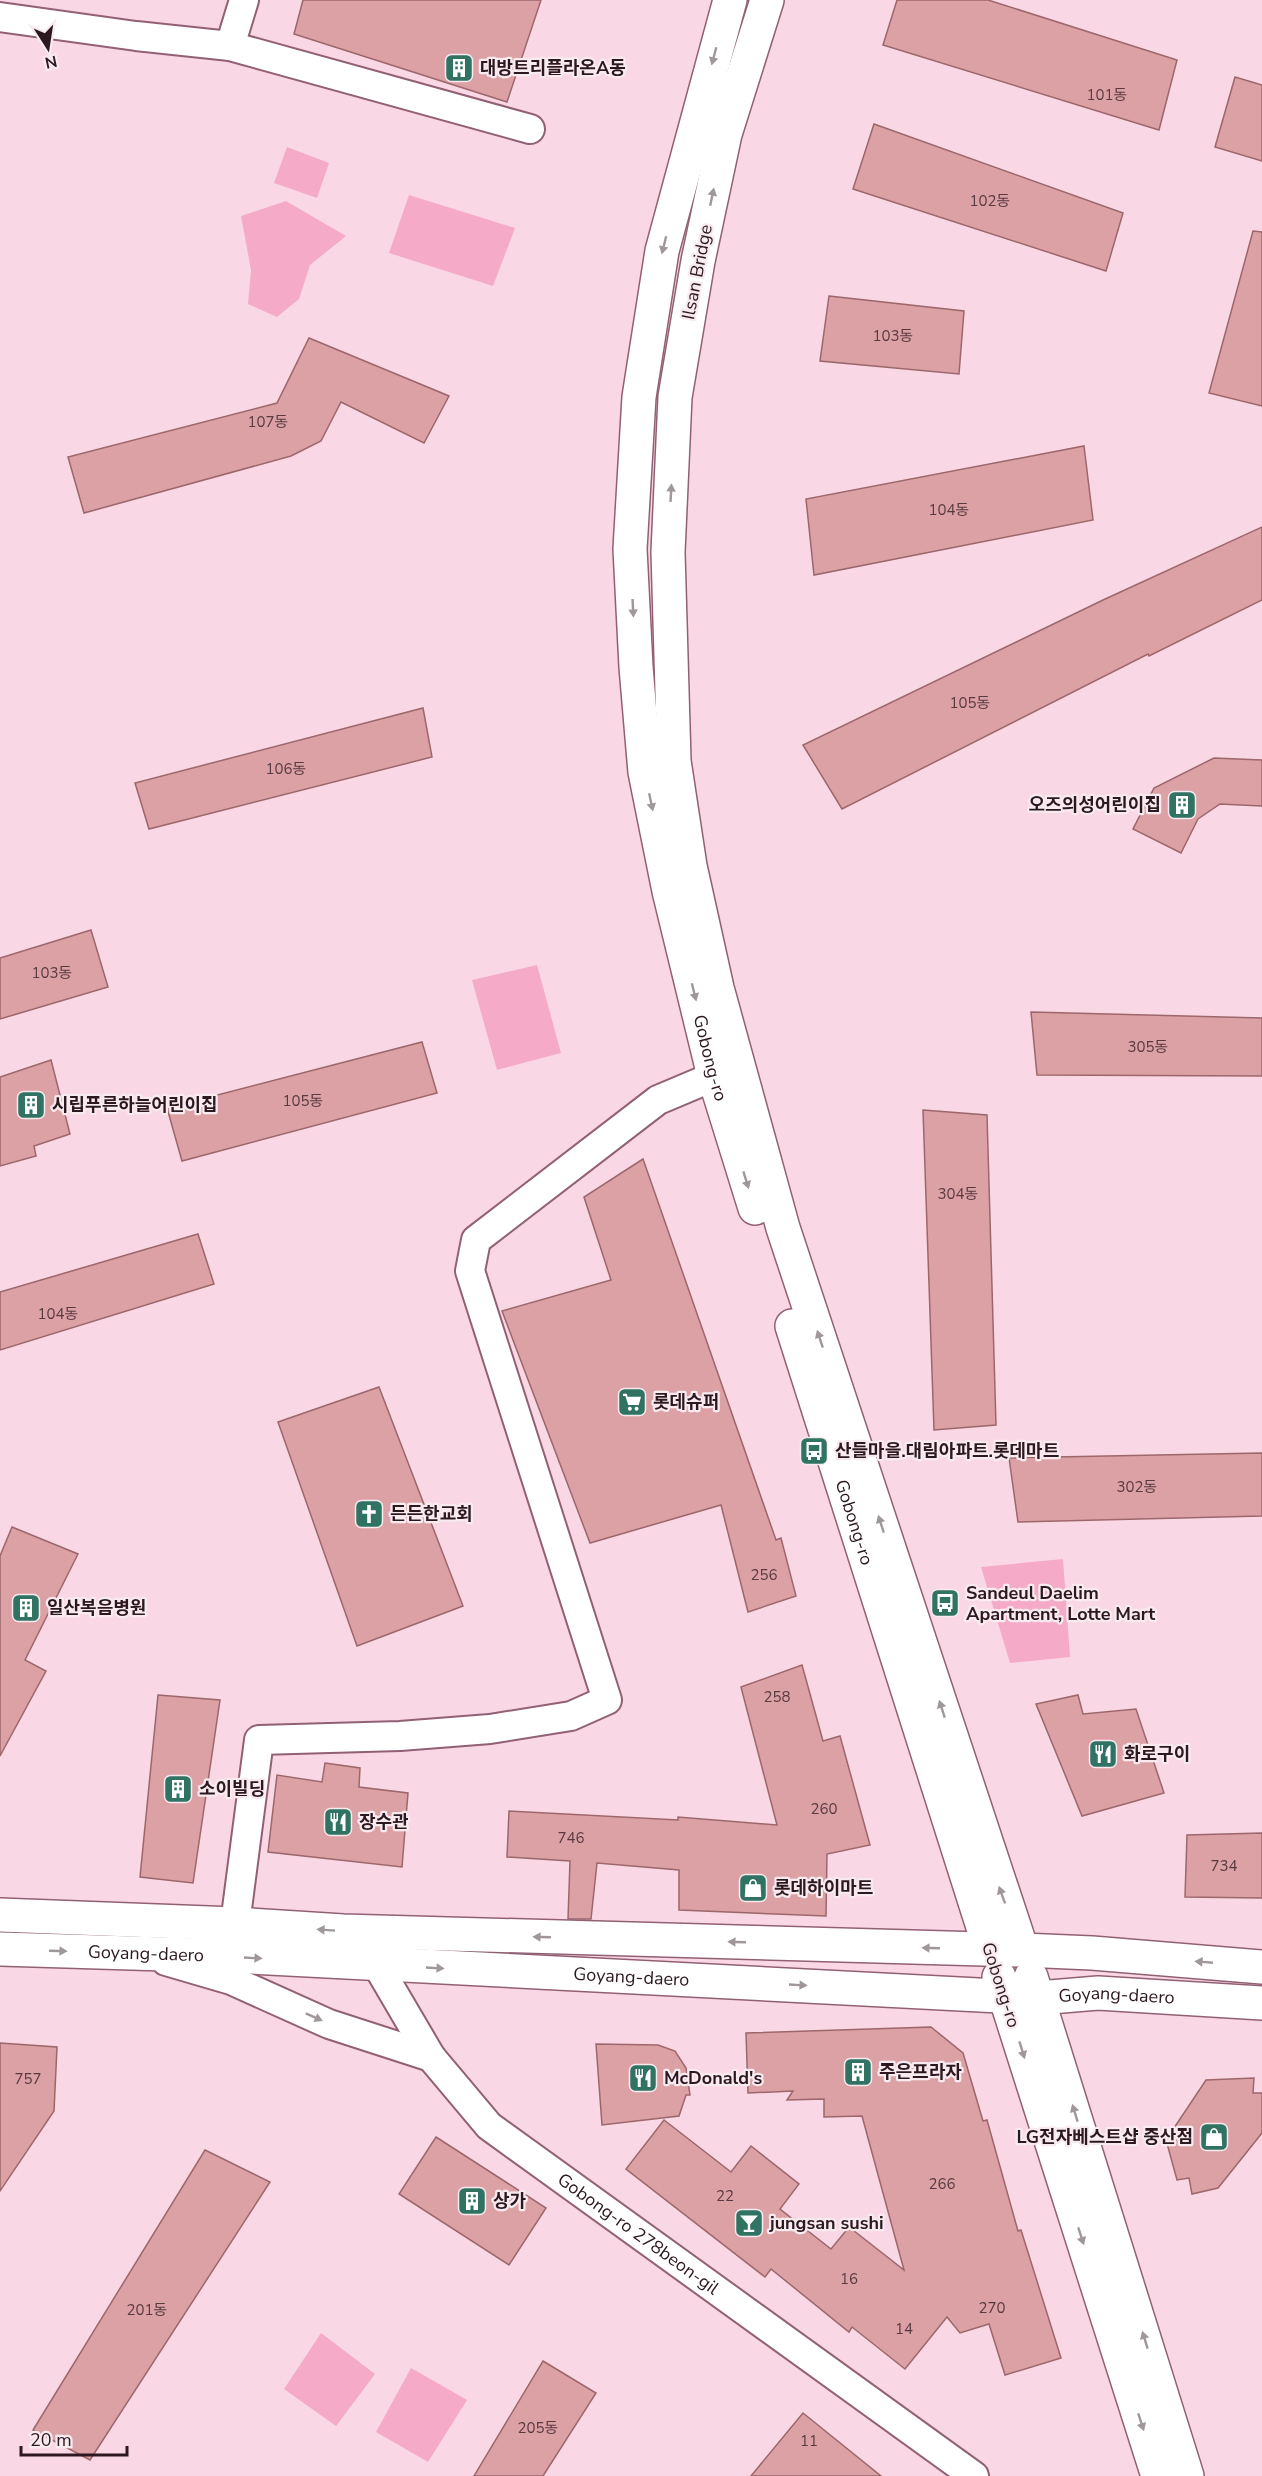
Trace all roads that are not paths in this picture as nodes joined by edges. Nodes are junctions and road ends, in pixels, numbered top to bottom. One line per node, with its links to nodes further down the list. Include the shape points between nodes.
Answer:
1 (244, 0): 5 (street)
2 (730, 0): 7 (main road, Ilsan Bridge, one-way to 7, via 662,250 639,397)
3 (767, 0): 8 (main road, Ilsan Bridge, one-way to 3, via 675,397 698,261 725,134)
4 (0, 17): 5 (street)
5 (230, 46): 6 (street)
6 (531, 129)
7 (630, 549): 9 (main road, Gobong-ro, one-way to 9, via 645,772 669,891)
8 (668, 552): 9 (main road, Gobong-ro, via 674,761 690,866 717,988)
9 (726, 1071): 11 (street, via 658,1100 476,1240 470,1271 607,1700 571,1716 490,1729 260,1740); 14 (main road, Gobong-ro, one-way to 14, via 960,1860); 15 (main road, Gobong-ro, one-way to 9, via 783,1228)
10 (0, 1916): 11 (main road, Goyang-daero)
11 (235, 1924): 12 (main road, Goyang-daero, one-way to 11)
12 (377, 1932): 14 (main road, Goyang-daero, one-way to 12); 17 (street)
13 (0, 1949): 16 (main road, Goyang-daero, one-way to 16)
14 (990, 1949): 15 (main road, Goyang-daero); 19 (main road, Gobong-ro)
15 (1022, 1950): 18 (main road, Goyang-daero, one-way to 15); 20 (main road, Gobong-ro)
16 (141, 1953): 17 (main road, Goyang-daero, one-way to 17); 22 (street, one-way to 22, via 231,1980 329,2024)
17 (377, 1965): 19 (main road, Goyang-daero, one-way to 19); 22 (street, Gobong-ro 278beon-gil)
18 (1262, 1967)
19 (1004, 1995): 20 (main road, Goyang-daero); 24 (main road, Gobong-ro, one-way to 24)
20 (1038, 1998): 21 (main road, Goyang-daero, via 1098,1993); 25 (main road, Gobong-ro, one-way to 20)
21 (1262, 2003)
22 (431, 2057): 23 (street, Gobong-ro 278beon-gil, via 489,2126)
23 (974, 2476)
24 (1158, 2476)
25 (1187, 2476)

